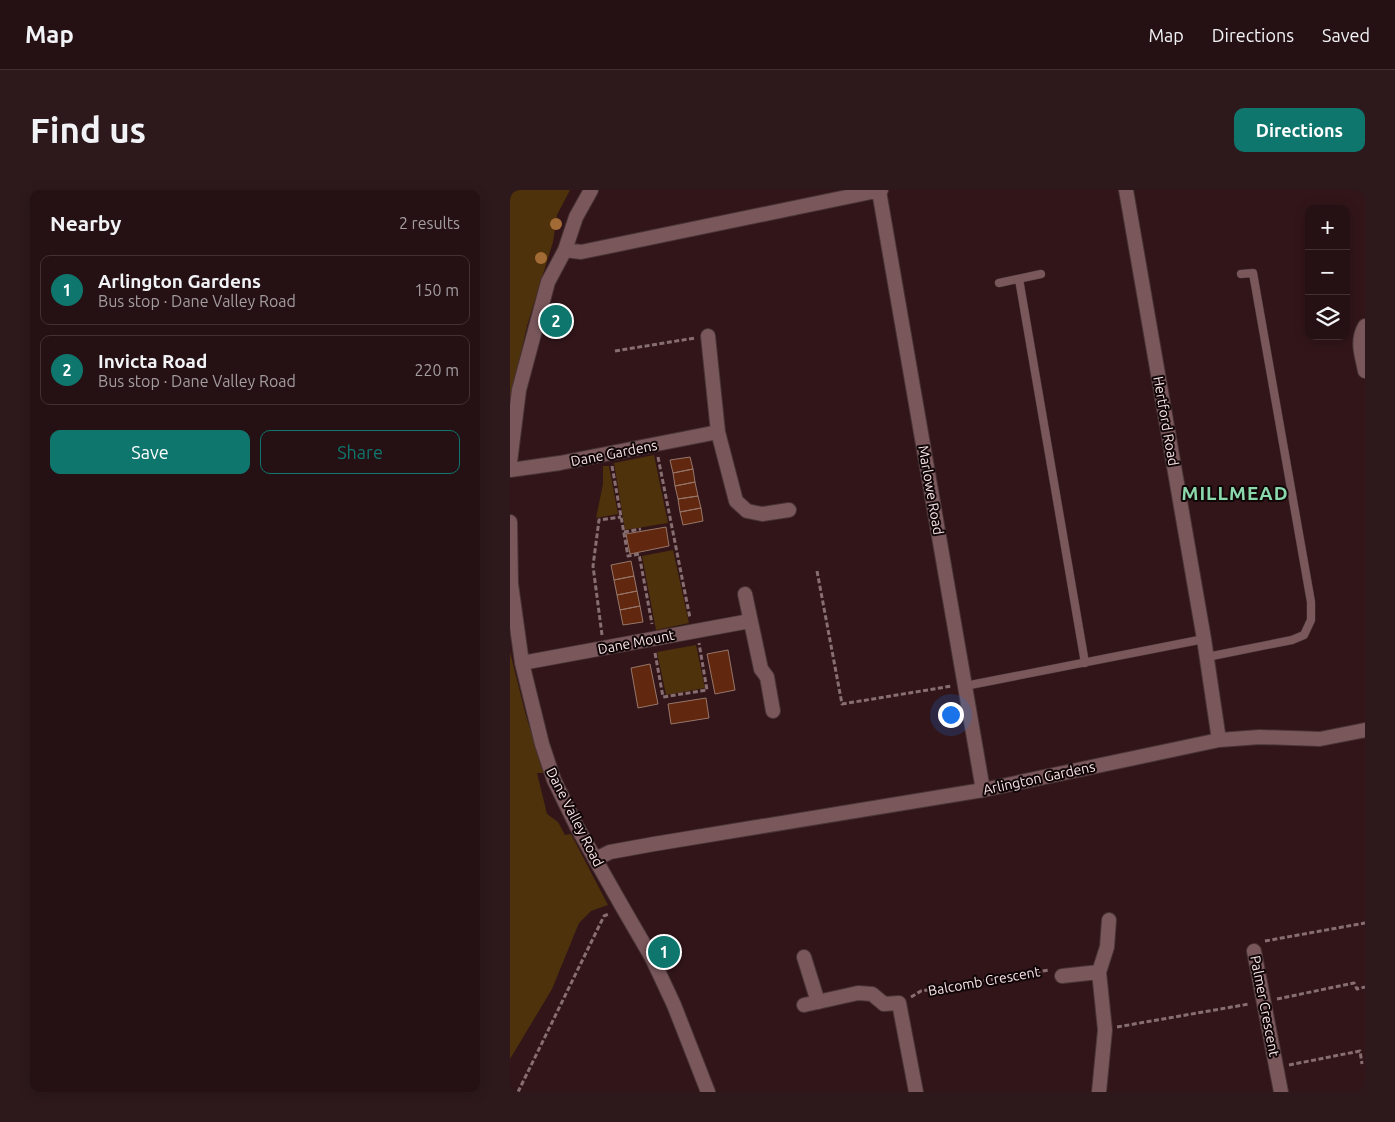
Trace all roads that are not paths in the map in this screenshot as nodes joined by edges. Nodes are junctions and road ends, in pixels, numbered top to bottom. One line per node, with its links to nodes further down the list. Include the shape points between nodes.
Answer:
1 (591, 190): 5 (street, via 576,217)
2 (880, 190): 4 (street); 24 (street, Marlowe Road)
3 (1126, 190): 20 (street, Hertford Road)
4 (828, 195): 5 (street, via 581,252)
5 (565, 250): 14 (street, via 548,282 519,390)
6 (1041, 274): 8 (lane)
7 (1241, 274): 21 (lane, via 1253,272 1311,602 1311,620 1304,635 1292,640)
8 (1020, 278): 9 (lane); 23 (lane)
9 (999, 283)
10 (1365, 326): 12 (street, via 1359,344)
11 (708, 336): 13 (street)
12 (1365, 371)
13 (718, 432): 15 (street, Dane Gardens); 16 (street, via 736,501 747,511 762,514)
14 (510, 462)
15 (510, 470)
16 (789, 510)
17 (510, 522): 22 (street, Dane Valley Road, via 511,584)
18 (744, 594): 19 (street)
19 (750, 620): 22 (street, Dane Mount); 25 (street)
20 (1204, 639): 21 (street, Hertford Road); 23 (lane)
21 (1207, 657): 27 (street, Hertford Road)
22 (522, 663): 29 (street, Dane Valley Road, via 554,780)
23 (1085, 663): 24 (lane)
24 (965, 685): 28 (street, Marlowe Road)
25 (773, 711)
26 (1365, 730): 27 (street, Arlington Gardens, via 1320,739 1260,737)
27 (1219, 740): 28 (street, Arlington Gardens)
28 (983, 790): 29 (street, Arlington Gardens, via 645,845 610,852)
29 (596, 859): 37 (street, Dane Valley Road, via 652,958)
30 (1109, 920): 33 (street, via 1107,948)
31 (1254, 951): 40 (street, Palmer Crescent)
32 (804, 957): 35 (street)
33 (1099, 972): 34 (street); 39 (street, via 1105,1030)
34 (1062, 976)
35 (818, 1002): 36 (street); 38 (street, via 858,993 872,994 884,1004 898,1003)
36 (804, 1006)
37 (708, 1092)
38 (916, 1092)
39 (1099, 1092)
40 (1281, 1092)

